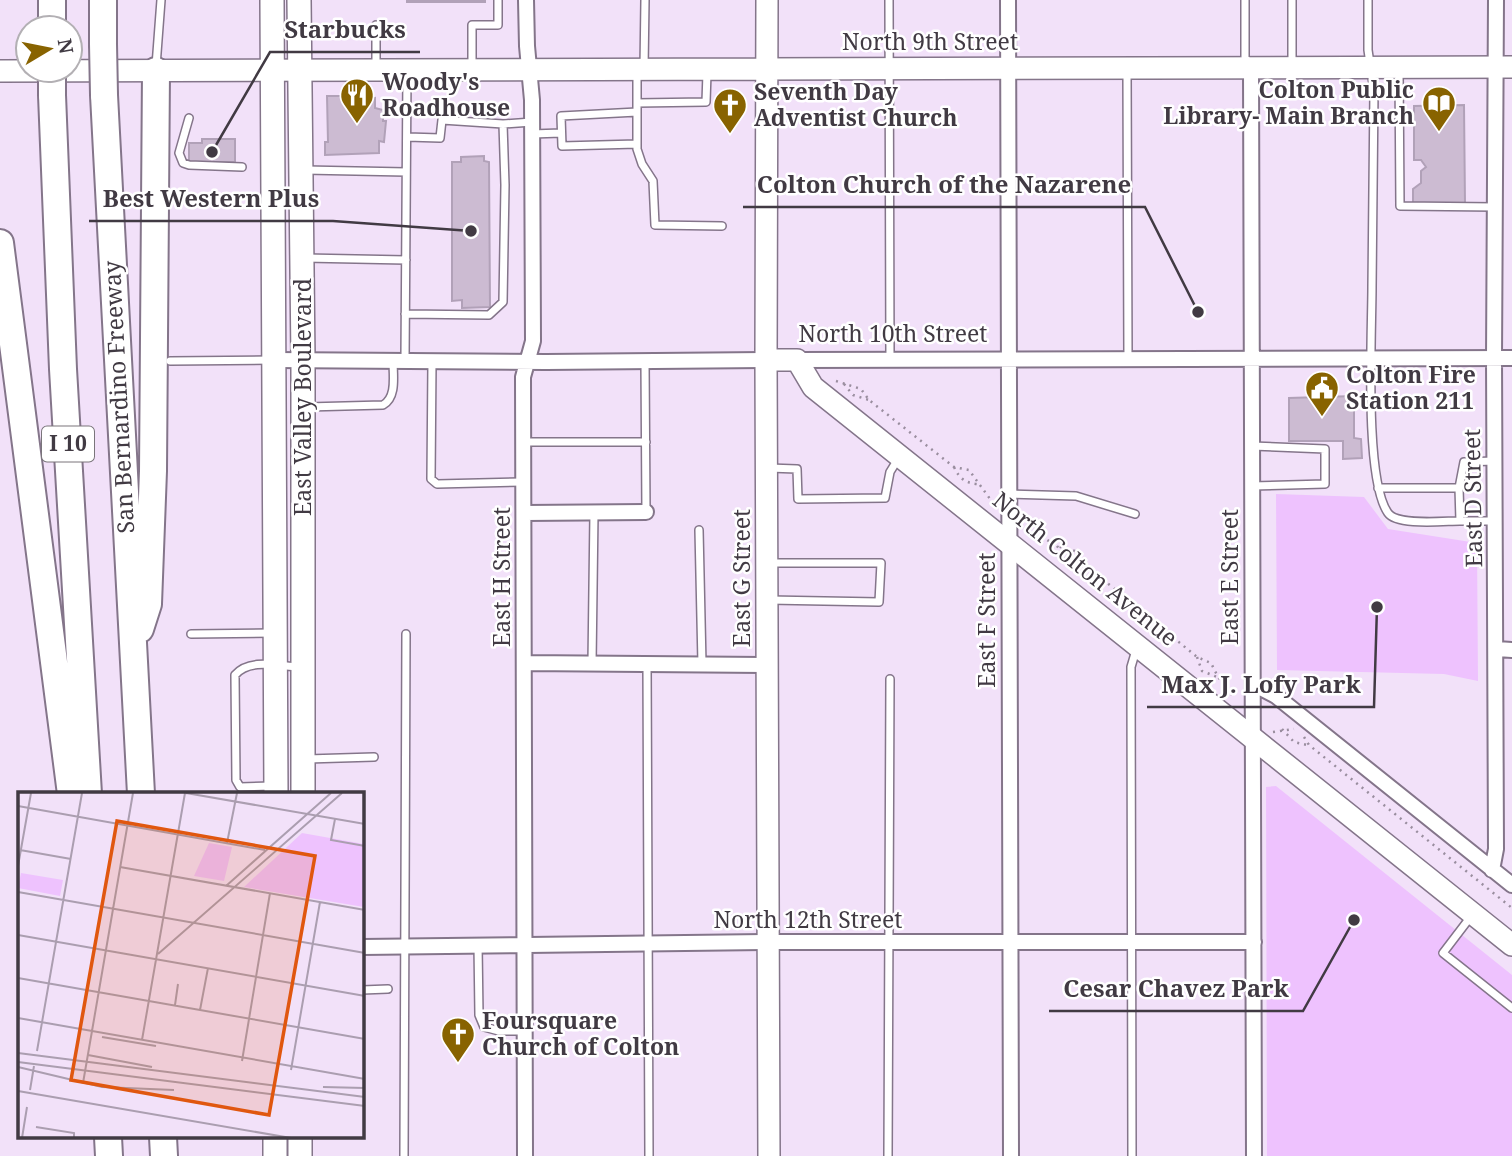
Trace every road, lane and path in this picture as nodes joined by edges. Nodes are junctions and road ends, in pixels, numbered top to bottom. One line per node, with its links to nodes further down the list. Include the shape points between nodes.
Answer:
1 (103, 0): 105 (highway, San Bernardino Freeway / I 10, bridge)
2 (161, 0): 34 (lane)
3 (272, 0): 32 (main road, East Valley Boulevard)
4 (299, 0): 25 (main road, East Valley Boulevard)
5 (498, 0): 28 (lane, via 498,24 472,24)
6 (526, 0): 29 (street, East H Street)
7 (645, 0): 30 (lane)
8 (767, 0): 19 (street, East G Street)
9 (889, 0): 20 (lane)
10 (1009, 0): 21 (street, East F Street)
11 (1244, 0): 23 (lane, East E Street, via 1245,57)
12 (1292, 0): 16 (lane)
13 (1368, 0): 17 (lane)
14 (1496, 0): 18 (street, East D Street)
15 (376, 25): 26 (lane)
16 (1292, 67): 17 (street, North 9th Street); 23 (street, North 9th Street)
17 (1372, 67): 24 (street, North 9th Street); 57 (lane)
18 (1504, 67): 24 (street, North 9th Street); 47 (street, East D Street)
19 (768, 68): 20 (street, North 9th Street); 31 (street, North 9th Street); 62 (street, East G Street)
20 (890, 68): 21 (street, North 9th Street); 64 (lane)
21 (1008, 68): 22 (street, North 9th Street); 65 (street, East F Street)
22 (1127, 68): 23 (street, North 9th Street); 55 (lane)
23 (1251, 68): 56 (street, East E Street)
24 (1399, 68): 47 (lane, via 1400,206)
25 (299, 69): 26 (street, North 9th Street); 32 (street, North 9th Street); 45 (main road, East Valley Boulevard)
26 (376, 69): 27 (street, North 9th Street)
27 (407, 69): 28 (street, North 9th Street); 42 (lane)
28 (472, 69): 29 (street, North 9th Street)
29 (529, 69): 30 (street, North 9th Street); 40 (street, East H Street)
30 (640, 69): 31 (street, North 9th Street); 36 (lane)
31 (707, 69): 36 (lane, via 706,102)
32 (272, 70): 34 (street, North 9th Street); 58 (main road, East Valley Boulevard)
33 (0, 71): 34 (street, North 9th Street)
34 (156, 71): 105 (highway, via 153,485 148,604)
35 (52, 84): 125 (highway, I 10)
36 (637, 103): 37 (lane)
37 (637, 112): 41 (lane, via 561,116); 43 (lane)
38 (189, 118): 44 (lane, via 179,153 183,163)
39 (503, 124): 40 (lane); 42 (lane, via 442,120 440,138); 52 (lane, via 503,302 489,315)
40 (532, 128): 41 (lane); 67 (street, East H Street, via 533,341)
41 (561, 133): 43 (lane, via 562,146)
42 (407, 137): 46 (lane)
43 (637, 144): 48 (lane, via 653,181 655,225)
44 (242, 167)
45 (301, 170): 46 (lane); 50 (main road, East Valley Boulevard)
46 (407, 172): 51 (lane)
47 (1495, 207): 53 (street, East D Street)
48 (722, 226)
49 (0, 243): 124 (highway)
50 (302, 258): 51 (lane); 59 (main road, East Valley Boulevard)
51 (406, 260): 52 (lane)
52 (405, 314): 60 (lane)
53 (1494, 358): 54 (street, North 10th Street); 57 (street, North 10th Street); 77 (street, East D Street)
54 (1512, 358)
55 (1128, 359): 56 (street, North 10th Street); 65 (street, North 10th Street)
56 (1252, 359): 57 (street, North 10th Street); 75 (street, East E Street)
57 (1371, 359): 83 (lane)
58 (274, 360): 59 (street, North 10th Street); 66 (lane); 99 (main road, East Valley Boulevard)
59 (303, 360): 60 (street, North 10th Street); 72 (main road, East Valley Boulevard)
60 (399, 360): 61 (street, North 10th Street); 72 (lane, via 390,401 383,405)
61 (432, 360): 67 (street, North 10th Street); 80 (lane, via 431,479 437,484)
62 (766, 360): 63 (street, North 10th Street); 68 (street, North 10th Street); 79 (street, East G Street)
63 (797, 360): 64 (street, North 10th Street); 76 (street, North Colton Avenue, via 813,387)
64 (890, 360): 65 (street, North 10th Street)
65 (1011, 360): 85 (street, East F Street)
66 (170, 361)
67 (527, 361): 68 (street, North 10th Street); 73 (street, East H Street)
68 (645, 362): 74 (lane)
69 (835, 381): 70 (path)
70 (844, 384): 71 (path, via 853,395); 71 (path, via 861,389)
71 (869, 400): 78 (path)
72 (302, 408): 113 (main road, East Valley Boulevard)
73 (524, 442): 74 (lane); 80 (street, East H Street)
74 (646, 442): 87 (lane)
75 (1252, 446): 82 (street, East E Street); 82 (lane, via 1325,449 1325,484)
76 (900, 455): 79 (lane, via 890,472 885,498 799,499 797,469); 94 (street, North Colton Avenue)
77 (1495, 461): 84 (lane, via 1464,462); 92 (street, East D Street)
78 (954, 467): 81 (path, via 958,477); 81 (path, via 969,470)
79 (767, 468): 96 (street, East G Street)
80 (524, 482): 88 (street, East H Street)
81 (977, 484): 86 (path)
82 (1252, 486): 116 (street, East E Street)
83 (1378, 488): 84 (lane); 91 (lane, via 1388,514 1399,521)
84 (1459, 488): 91 (lane)
85 (1010, 494): 90 (lane, via 1076,496); 94 (street, East F Street)
86 (993, 503)
87 (646, 512): 89 (street)
88 (525, 513): 89 (street); 107 (street, East H Street)
89 (594, 513): 108 (lane)
90 (1135, 514)
91 (1460, 521): 92 (lane)
92 (1496, 521): 103 (street, East D Street)
93 (699, 530): 110 (lane)
94 (1019, 538): 95 (path, via 1039,534); 102 (street, North Colton Avenue); 137 (street, East F Street)
95 (1057, 545): 97 (path, via 1075,551); 97 (path, via 1068,561)
96 (768, 563): 98 (street, East G Street); 98 (lane, via 881,563 879,602)
97 (1083, 563): 106 (path)
98 (768, 600): 112 (street, East G Street)
99 (276, 633): 100 (lane); 111 (main road, East Valley Boulevard)
100 (191, 634)
101 (406, 634): 141 (lane)
102 (1137, 644): 119 (street, North Colton Avenue); 133 (lane, via 1131,667)
103 (1497, 649): 104 (street); 128 (street, East D Street, via 1496,849)
104 (1512, 650)
105 (132, 654): 126 (highway, San Bernardino Freeway / I 10)
106 (1196, 657): 114 (path, via 1211,663); 114 (path, via 1202,671)
107 (525, 663): 108 (street); 138 (street, East H Street)
108 (592, 663): 109 (street)
109 (647, 664): 110 (street); 135 (lane)
110 (702, 664): 112 (street)
111 (276, 666): 113 (lane); 123 (main road, East Valley Boulevard); 123 (lane, via 252,664 235,675 236,780 240,787)
112 (768, 666): 132 (street, East G Street)
113 (303, 668): 122 (main road, East Valley Boulevard)
114 (1219, 677): 117 (path)
115 (890, 679): 136 (lane)
116 (1253, 684): 119 (street, East E Street); 128 (street, via 1276,696)
117 (1232, 695)
118 (1282, 729): 119 (path); 120 (path, via 1294,741); 120 (path, via 1300,732)
119 (1261, 734): 131 (street, North Colton Avenue); 134 (street, East E Street)
120 (1309, 745): 130 (path)
121 (373, 757): 122 (lane)
122 (303, 759): 127 (main road, East Valley Boulevard)
123 (276, 790)
124 (71, 792)
125 (88, 792)
126 (141, 792)
127 (303, 792)
128 (1492, 870): 129 (street)
129 (1512, 885)
130 (1512, 908)
131 (1473, 914): 140 (street, North Colton Avenue); 145 (lane, via 1443,953)
132 (769, 942): 135 (street, North 12th Street); 136 (street, North 12th Street); 158 (street, East G Street)
133 (1132, 942): 134 (street, North 12th Street); 137 (street, North 12th Street); 161 (lane)
134 (1254, 942): 162 (street, East E Street)
135 (646, 943): 138 (street, North 12th Street); 157 (lane)
136 (889, 943): 137 (street, North 12th Street); 159 (lane)
137 (1011, 943): 160 (street, East F Street)
138 (526, 944): 139 (street, North 12th Street); 146 (street, East H Street)
139 (478, 945): 141 (street, North 12th Street); 146 (lane, via 479,1015 484,1027)
140 (1512, 945)
141 (404, 946): 142 (street, North 12th Street); 155 (lane)
142 (364, 947)
143 (388, 989): 144 (lane)
144 (364, 990)
145 (1512, 1008)
146 (526, 1031): 156 (street, East H Street)
147 (108, 1138): 151 (highway)
148 (163, 1138): 152 (highway)
149 (275, 1138): 153 (main road)
150 (300, 1138): 154 (main road)
151 (110, 1156)
152 (164, 1156)
153 (275, 1156)
154 (300, 1156)
155 (404, 1156)
156 (525, 1156)
157 (649, 1156)
158 (769, 1156)
159 (888, 1156)
160 (1011, 1156)
161 (1132, 1156)
162 (1254, 1156)

